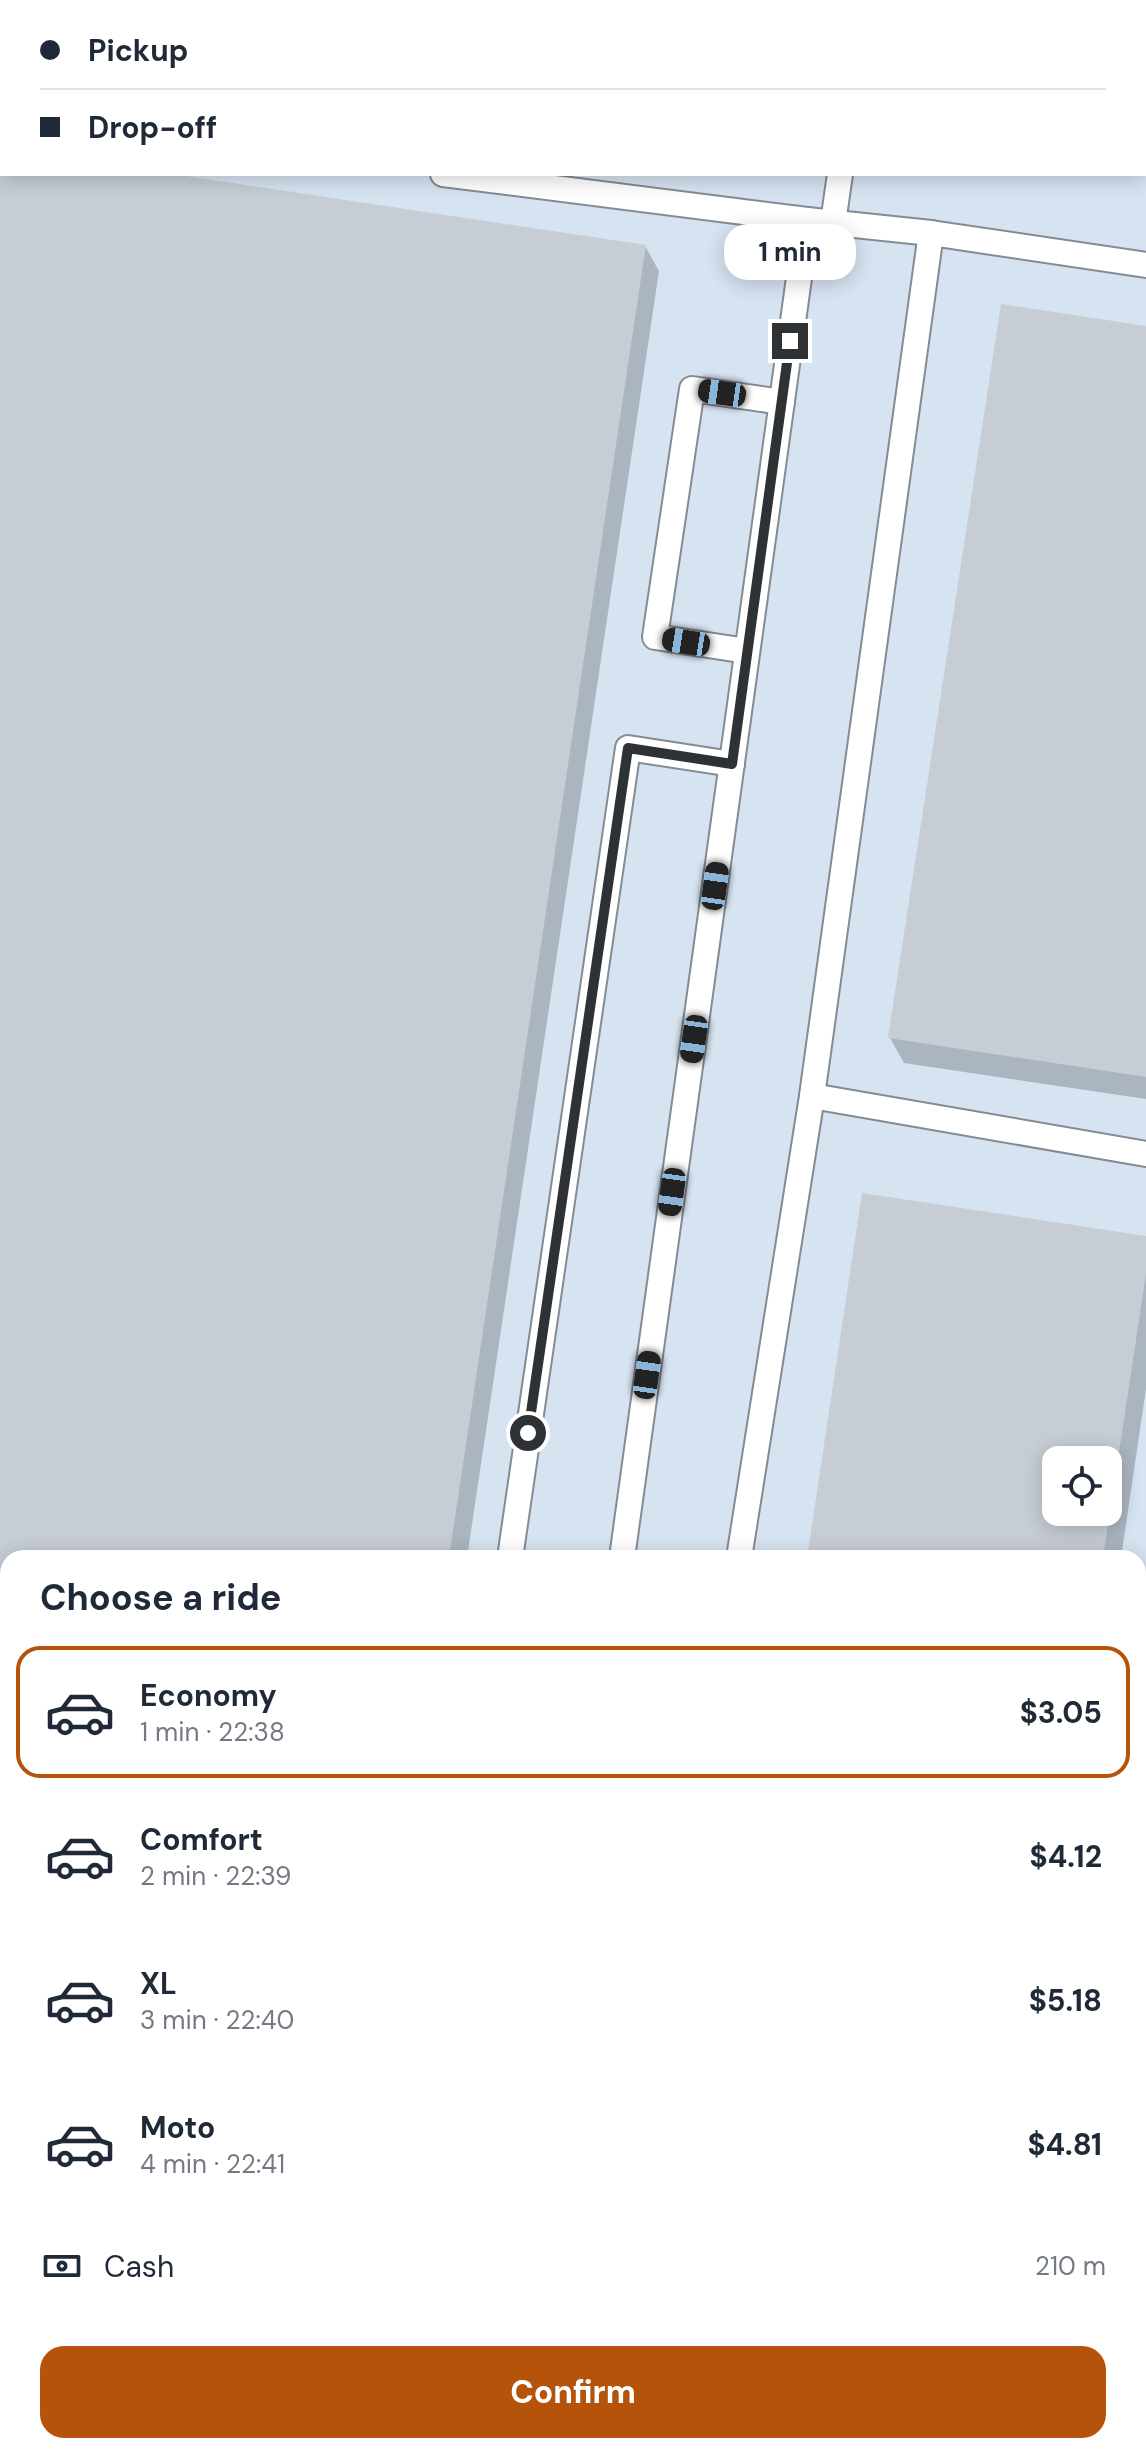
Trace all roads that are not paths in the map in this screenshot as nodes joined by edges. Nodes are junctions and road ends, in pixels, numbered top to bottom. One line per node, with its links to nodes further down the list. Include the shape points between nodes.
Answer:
1 (459, 176): 3 (lane)
2 (840, 176): 4 (lane)
3 (807, 220): 4 (lane); 7 (lane)
4 (833, 223): 5 (lane)
5 (931, 233): 6 (lane); 10 (lane)
6 (1146, 265)
7 (782, 402): 8 (lane); 8 (lane, via 692,389 655,637)
8 (747, 651): 9 (lane)
9 (732, 764): 12 (lane, via 628,748); 13 (lane)
10 (812, 1096): 11 (lane); 14 (lane)
11 (1146, 1154)
12 (511, 1550)
13 (623, 1550)
14 (740, 1550)

